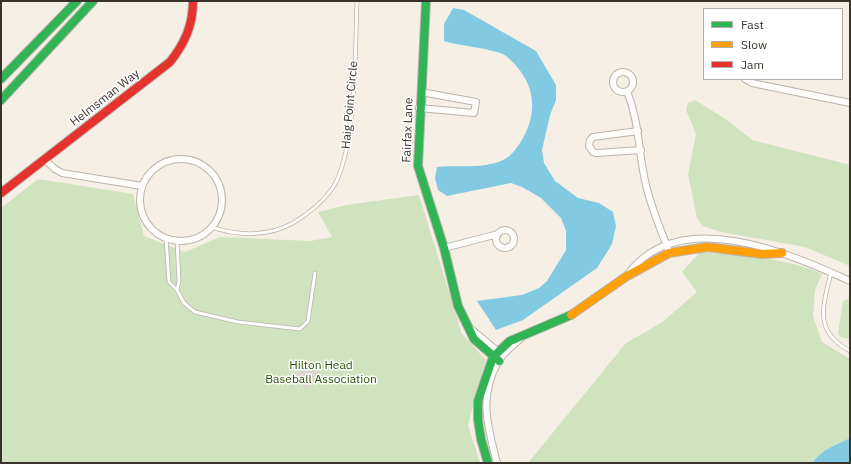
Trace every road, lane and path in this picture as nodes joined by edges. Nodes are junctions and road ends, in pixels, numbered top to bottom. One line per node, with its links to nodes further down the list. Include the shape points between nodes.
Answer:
1 (77, 1): 6 (main road)
2 (93, 1): 10 (main road)
3 (192, 1): 15 (main road, Helmsman Way, via 188,35 170,62)
4 (357, 1): 18 (lane, Haig Point Circle, via 348,137 340,170 332,188 321,202 285,228 272,232 239,233)
5 (426, 1): 9 (main road, Fairfax Lane)
6 (1, 79)
7 (747, 80): 11 (street)
8 (627, 91): 13 (street)
9 (421, 92): 12 (main road, Fairfax Lane); 12 (street, via 476,102 474,113)
10 (1, 100)
11 (850, 103)
12 (419, 108): 22 (main road, Fairfax Lane, via 418,166)
13 (638, 131): 14 (street); 14 (street, via 593,137 589,146 597,153)
14 (641, 150): 23 (street, via 646,185)
15 (45, 160): 16 (street, via 62,173); 17 (main road, Helmsman Way)
16 (142, 186): 18 (street, via 148,174 164,163 183,159 196,162 211,173 220,190 218,216); 20 (street, via 141,210 146,222 154,231)
17 (1, 194)
18 (211, 227): 21 (street, via 202,235)
19 (498, 234): 22 (street)
20 (166, 238): 21 (street); 28 (lane, via 169,282)
21 (177, 240): 28 (lane)
22 (444, 248): 30 (main road, Fairfax Lane, via 458,306 466,324 474,339)
23 (668, 249): 24 (main road, via 707,247 762,254); 30 (main road, via 576,313 510,341)
24 (782, 253): 25 (street)
25 (831, 272): 27 (street); 29 (lane, via 824,312 825,326 833,341)
26 (315, 273): 28 (lane, via 308,321 300,329 232,321 195,312 184,304)
27 (850, 281)
28 (177, 290)
29 (850, 351)
30 (498, 356): 31 (main road, via 478,401 481,439); 32 (street, via 488,389 485,416)
31 (488, 463)
32 (497, 463)

